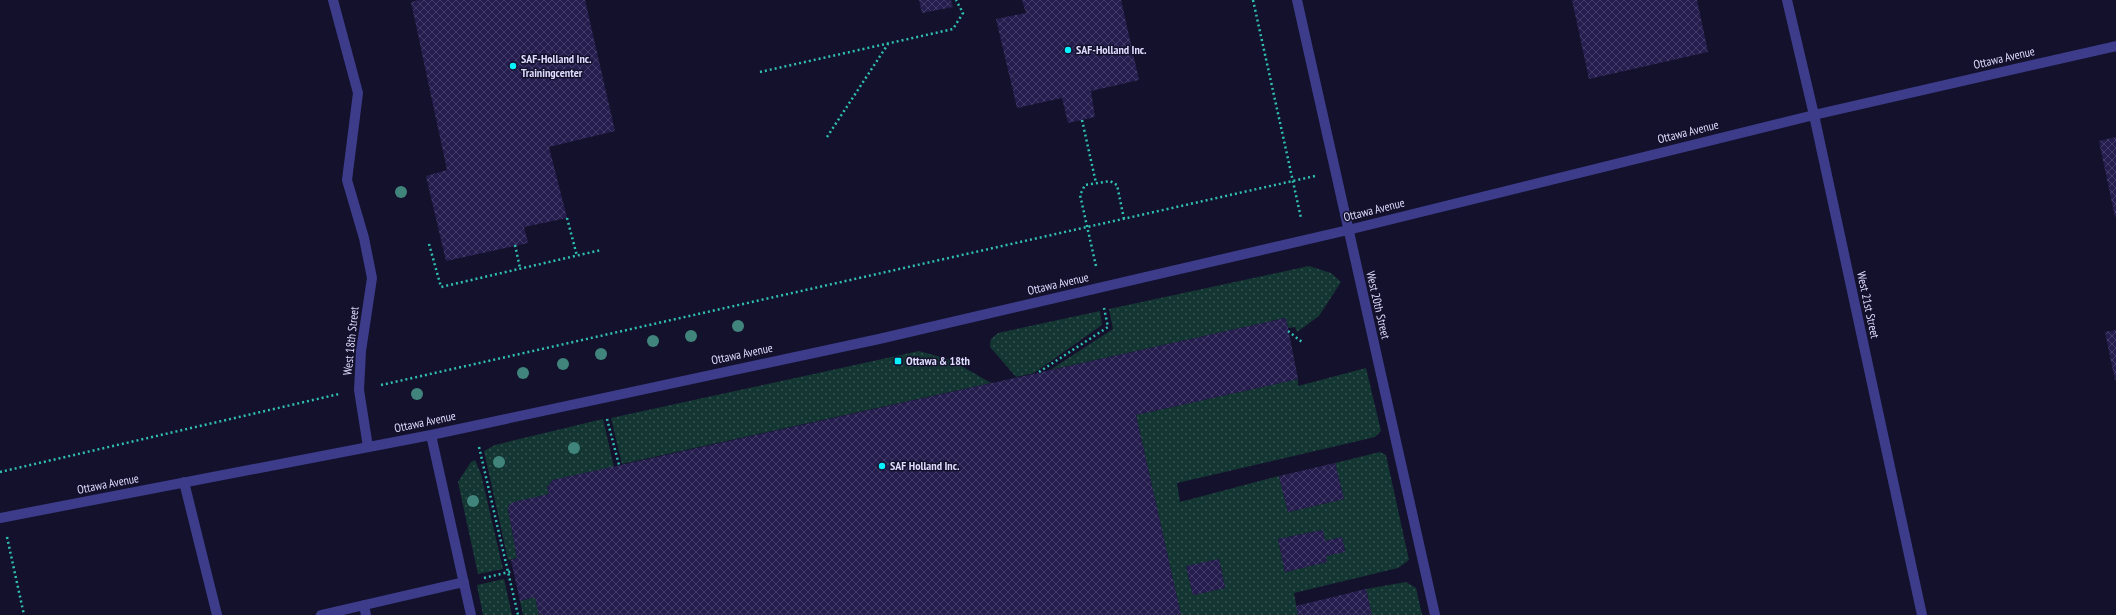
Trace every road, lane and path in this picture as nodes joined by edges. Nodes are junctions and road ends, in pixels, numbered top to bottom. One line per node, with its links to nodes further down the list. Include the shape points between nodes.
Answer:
1 (333, 0): 25 (street, West 18th Street, via 358,93 347,180 364,238 372,278 361,351)
2 (956, 0): 6 (path, via 963,13 953,29)
3 (1253, 0): 13 (path)
4 (1297, 0): 12 (street, West 20th Street)
5 (1787, 0): 9 (street, West 21st Street)
6 (888, 44): 8 (path); 11 (path)
7 (2116, 46): 9 (street, Ottawa Avenue)
8 (760, 72)
9 (1814, 115): 16 (street, Ottawa Avenue); 44 (street, West 21st Street)
10 (1082, 120): 14 (path)
11 (827, 137)
12 (1335, 171): 13 (path); 16 (street, West 20th Street)
13 (1294, 181): 17 (path); 25 (path)
14 (1096, 183)
15 (567, 218): 21 (path)
16 (1348, 230): 17 (street, Ottawa Avenue); 43 (street, West 20th Street)
17 (1306, 240): 26 (street, Ottawa Avenue, via 879,339)
18 (429, 244): 22 (path, via 441,286)
19 (515, 246): 22 (path)
20 (601, 250): 21 (path)
21 (577, 256): 22 (path)
22 (520, 268)
23 (1288, 331): 24 (path)
24 (1302, 342)
25 (359, 390): 29 (street, West 18th Street); 31 (path)
26 (602, 397): 27 (street, Ottawa Avenue); 30 (path)
27 (474, 425): 28 (street, Ottawa Avenue); 35 (path)
28 (430, 435): 29 (street, Ottawa Avenue); 36 (street)
29 (368, 447): 32 (street, Ottawa Avenue)
30 (619, 465)
31 (0, 472)
32 (184, 482): 33 (street, Ottawa Avenue); 39 (street)
33 (1, 518): 38 (path)
34 (513, 571): 35 (path)
35 (508, 572): 42 (path)
36 (464, 582): 37 (street); 41 (street)
37 (365, 610): 40 (street)
38 (24, 615)
39 (217, 615)
40 (321, 615)
41 (471, 615)
42 (518, 615)
43 (1435, 615)
44 (1922, 615)

